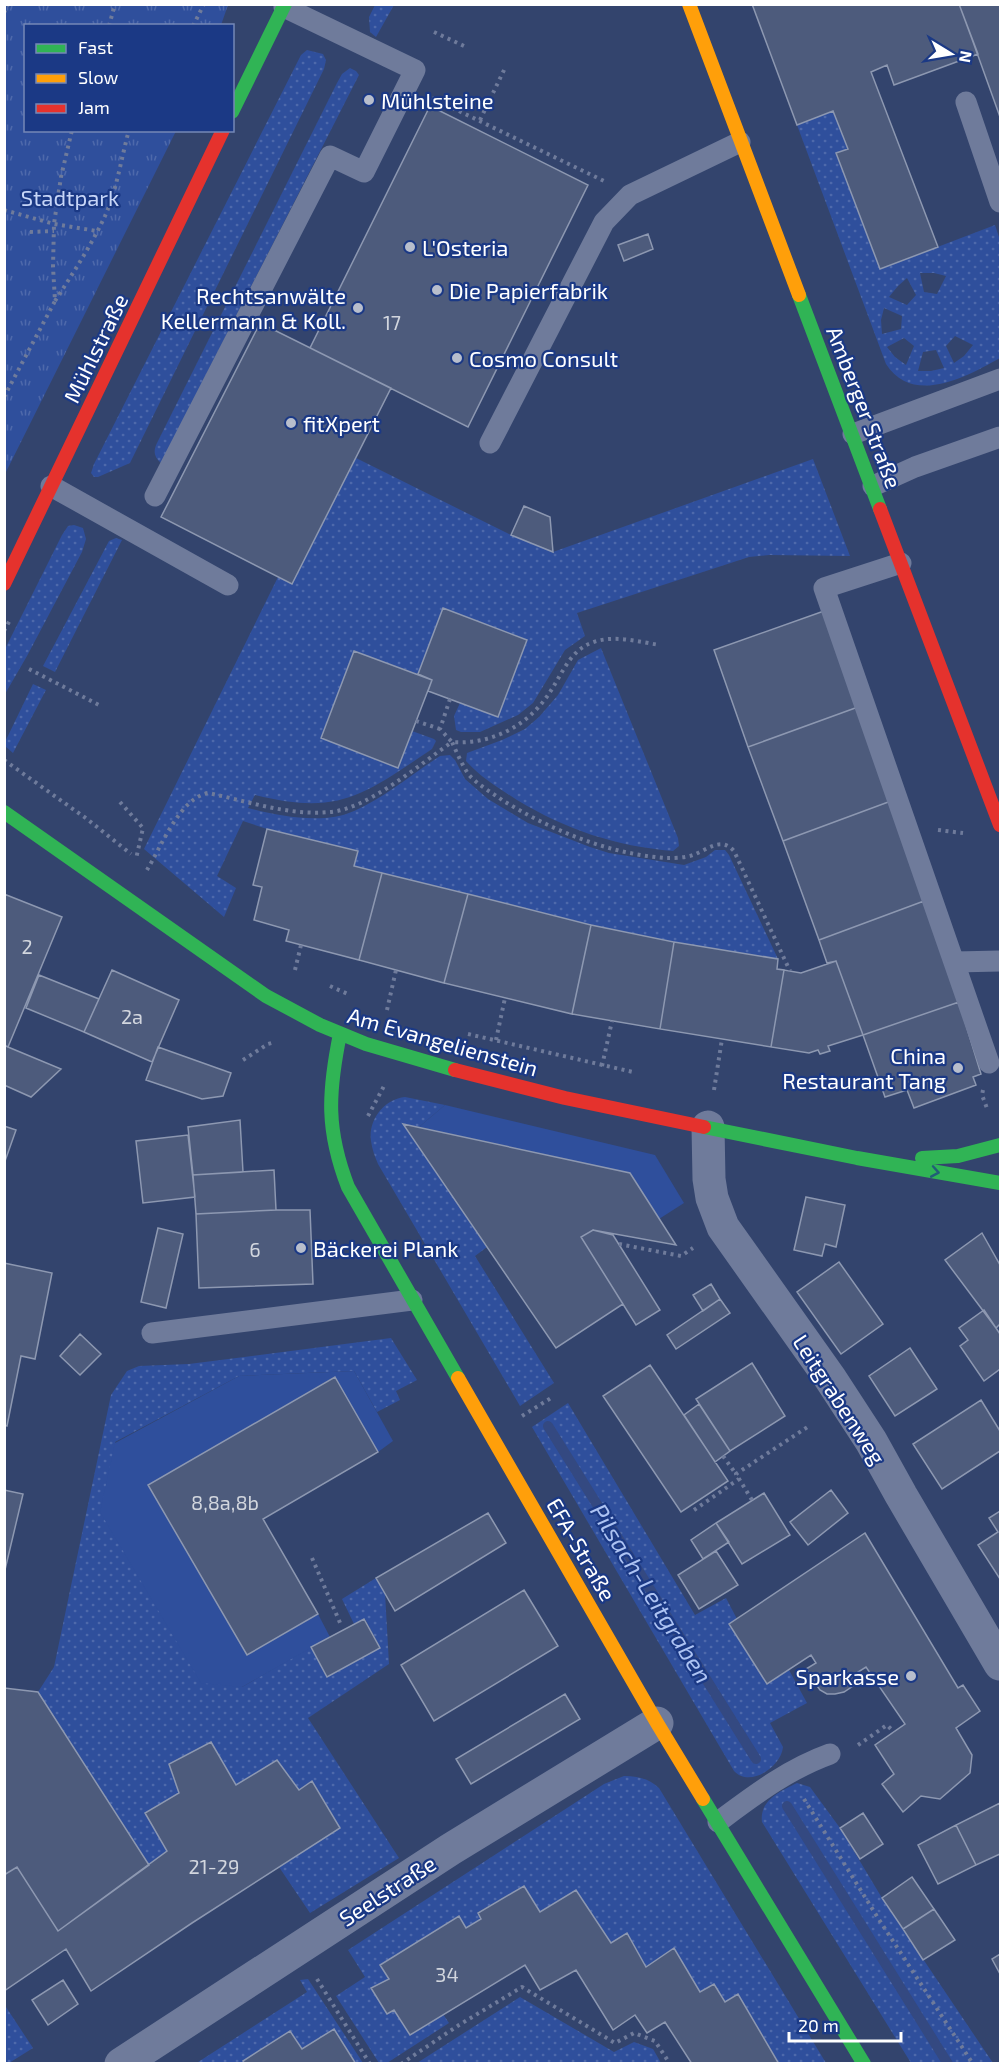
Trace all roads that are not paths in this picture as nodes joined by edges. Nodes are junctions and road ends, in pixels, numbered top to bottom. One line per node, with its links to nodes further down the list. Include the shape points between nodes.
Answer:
1 (689, 4): 6 (street, Amberger Straße)
2 (284, 6): 4 (street); 14 (lane, via 415,70 364,172 330,156)
3 (966, 102): 7 (lane)
4 (234, 108)
5 (222, 132): 12 (street, Mühlstraße)
6 (740, 142): 9 (street, Amberger Straße); 11 (lane, via 630,195 604,222)
7 (1000, 202)
8 (1000, 379): 9 (lane)
9 (853, 434): 13 (street, Amberger Straße)
10 (1000, 437): 13 (lane)
11 (490, 443)
12 (51, 486): 16 (street, Mühlstraße); 17 (lane)
13 (873, 486): 15 (street, Amberger Straße)
14 (155, 496)
15 (902, 563): 19 (street, Amberger Straße); 21 (lane, via 824,588)
16 (4, 584)
17 (228, 585)
18 (4, 812): 22 (street, Am Evangelienstein, via 266,996)
19 (1000, 825)
20 (1000, 961): 21 (lane)
21 (955, 962): 23 (lane)
22 (339, 1034): 24 (street, Am Evangelienstein, via 517,1086); 28 (street, EFA-Straße, via 329,1107 333,1147 348,1187)
23 (989, 1063)
24 (708, 1127): 26 (street, Am Evangelienstein); 30 (street, Leitgrabenweg, via 710,1188 723,1227 871,1440)
25 (1000, 1145): 26 (street, Am Evangelienstein, via 958,1156)
26 (857, 1158): 27 (street, Am Evangelienstein, one-way to 27)
27 (1000, 1183)
28 (412, 1300): 29 (lane); 31 (street, EFA-Straße)
29 (152, 1333)
30 (1000, 1664)
31 (657, 1723): 33 (street, EFA-Straße); 34 (street, Seelstraße, via 450,1850)
32 (830, 1754): 33 (lane, via 788,1773)
33 (718, 1822): 35 (street, EFA-Straße)
34 (121, 2064)
35 (864, 2064)

